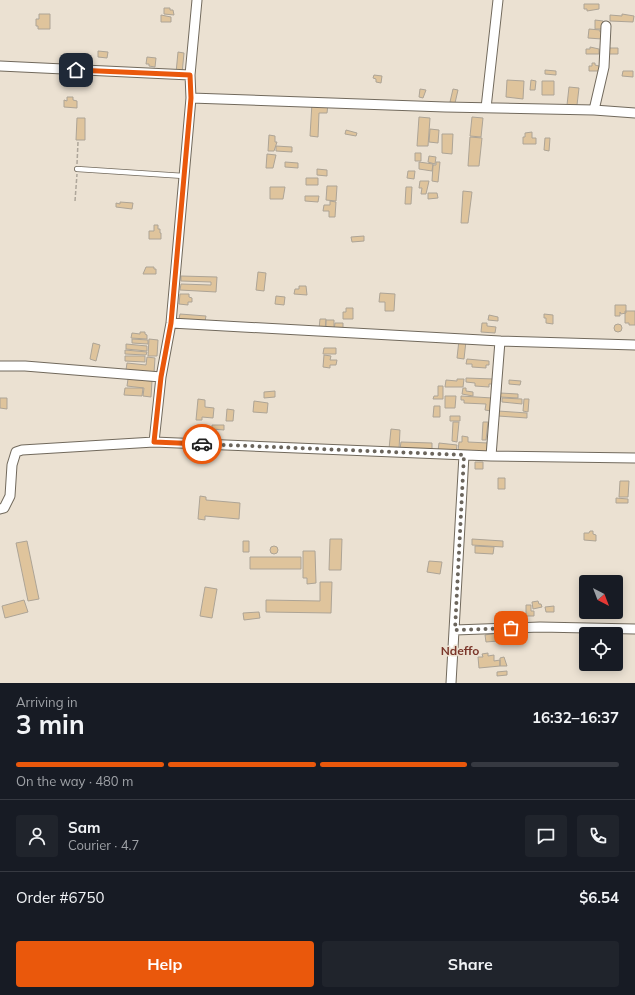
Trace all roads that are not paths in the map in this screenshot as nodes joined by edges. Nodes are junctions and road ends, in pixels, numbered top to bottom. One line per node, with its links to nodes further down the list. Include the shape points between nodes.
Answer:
1 (197, 0): 5 (street)
2 (498, 0): 7 (street)
3 (606, 26): 8 (street, via 604,67)
4 (0, 66): 5 (street)
5 (190, 75): 6 (street)
6 (191, 98): 7 (street); 11 (street)
7 (486, 108): 8 (street)
8 (594, 110): 9 (street)
9 (635, 113)
10 (77, 169): 11 (lane)
11 (184, 176): 12 (street)
12 (171, 323): 13 (street); 16 (street)
13 (500, 341): 14 (street); 19 (street)
14 (635, 345)
15 (0, 366): 16 (street)
16 (161, 377): 17 (street)
17 (154, 442): 18 (street); 21 (street, via 16,452 12,465 10,496 4,508)
18 (464, 455): 19 (street); 23 (street)
19 (491, 456): 20 (street)
20 (635, 458)
21 (0, 509)
22 (635, 629): 23 (street, via 540,627)
23 (455, 630): 24 (street)
24 (451, 683)

